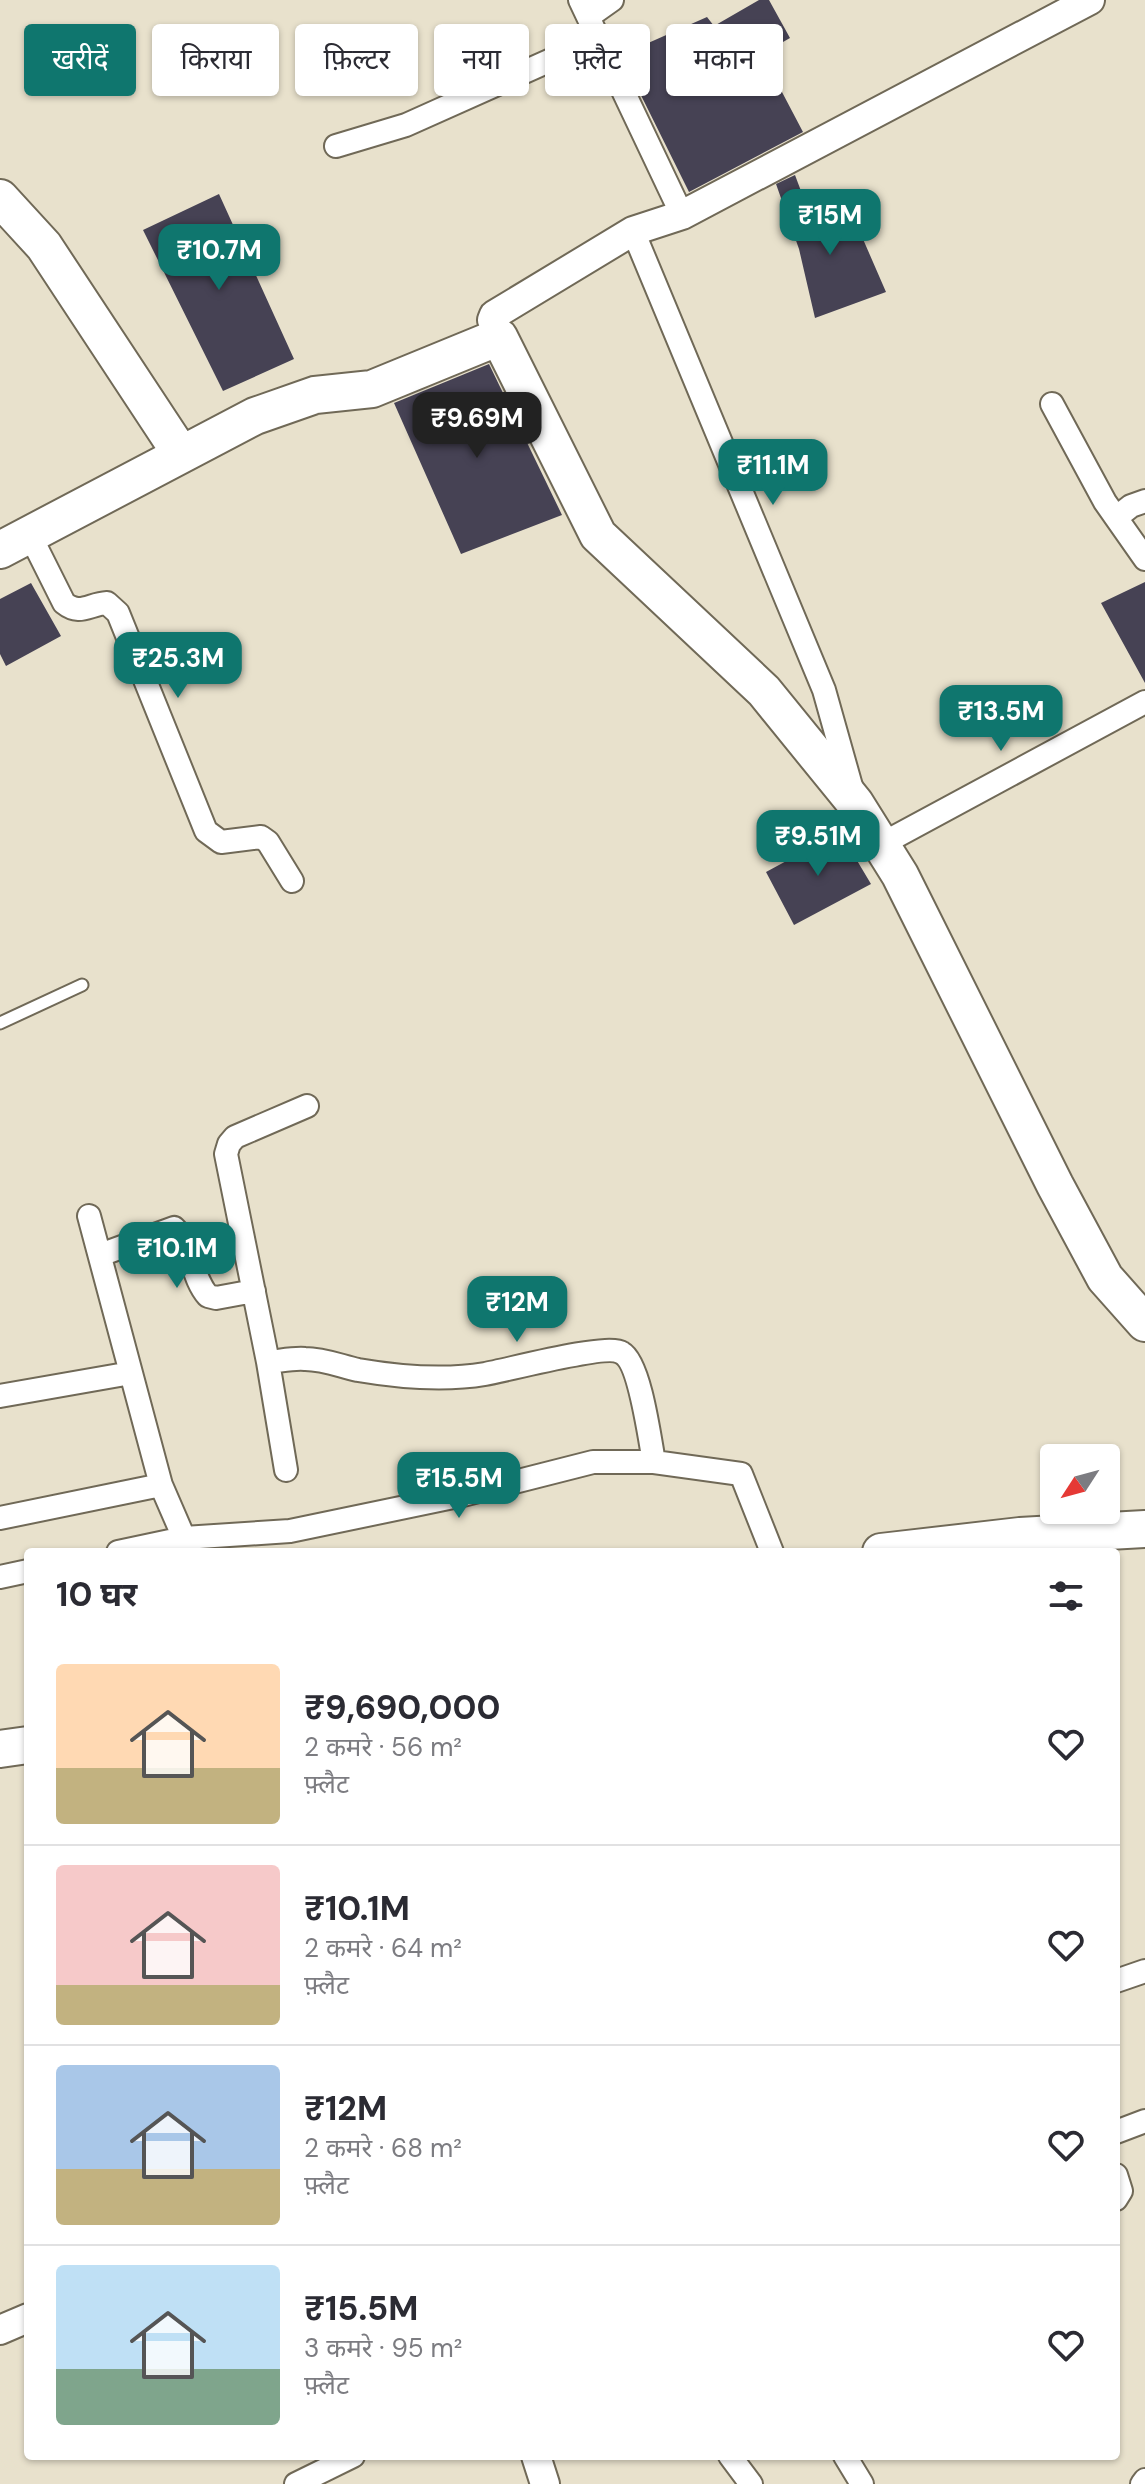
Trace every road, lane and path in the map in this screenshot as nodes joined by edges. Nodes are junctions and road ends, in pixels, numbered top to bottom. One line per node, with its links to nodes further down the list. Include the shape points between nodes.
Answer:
1 (612, 0): 3 (street)
2 (1090, 0): 8 (street)
3 (584, 8)
4 (545, 63): 6 (street, via 406,125)
5 (625, 96): 8 (street)
6 (336, 146)
7 (0, 198): 12 (main road, via 44,246)
8 (682, 215): 9 (street)
9 (633, 231): 10 (street, via 494,315); 18 (street, via 824,690)
10 (499, 337): 12 (main road, via 372,389 315,395 255,416); 18 (main road, via 598,535 764,691)
11 (1052, 404): 14 (street)
12 (181, 454): 15 (main road)
13 (1145, 501): 14 (street)
14 (1117, 517): 16 (street)
15 (15, 543): 20 (street, via 71,609 107,603 118,613 206,831 221,842 261,837)
16 (1145, 559)
17 (1145, 702): 19 (street)
18 (855, 803): 19 (main road)
19 (880, 845): 27 (main road, via 1105,1278)
20 (292, 881)
21 (82, 985): 22 (lane)
22 (0, 1023)
23 (307, 1106): 26 (street, via 235,1137 226,1154)
24 (89, 1216): 25 (street)
25 (100, 1255): 26 (street, via 174,1228 208,1296); 29 (street)
26 (254, 1291): 28 (street)
27 (1145, 1323)
28 (268, 1362): 31 (street, via 319,1360 445,1379 573,1355 623,1353 643,1400); 32 (street)
29 (131, 1373): 30 (street); 33 (street)
30 (0, 1396)
31 (654, 1462): 36 (street, via 593,1462 290,1531); 38 (street, via 741,1474)
32 (286, 1470)
33 (161, 1485): 34 (street); 36 (street)
34 (0, 1518)
35 (1145, 1529): 39 (main road)
36 (184, 1538): 37 (street)
37 (137, 1548)
38 (770, 1548)
39 (916, 1548)
40 (1145, 1549): 41 (main road)
41 (1120, 1551)
42 (24, 1572): 43 (street)
43 (0, 1577)
44 (24, 1723): 45 (main road)
45 (0, 1726)
46 (24, 1746): 47 (main road)
47 (0, 1749)
48 (1145, 1971): 49 (street)
49 (1120, 1980)
50 (1145, 2121): 51 (street)
51 (1120, 2130)
52 (24, 2320): 53 (street)
53 (0, 2330)
54 (345, 2460): 58 (street)
55 (537, 2460): 59 (street)
56 (733, 2460): 60 (street)
57 (847, 2460): 61 (street)
58 (296, 2484)
59 (545, 2484)
60 (751, 2484)
61 (861, 2484)

